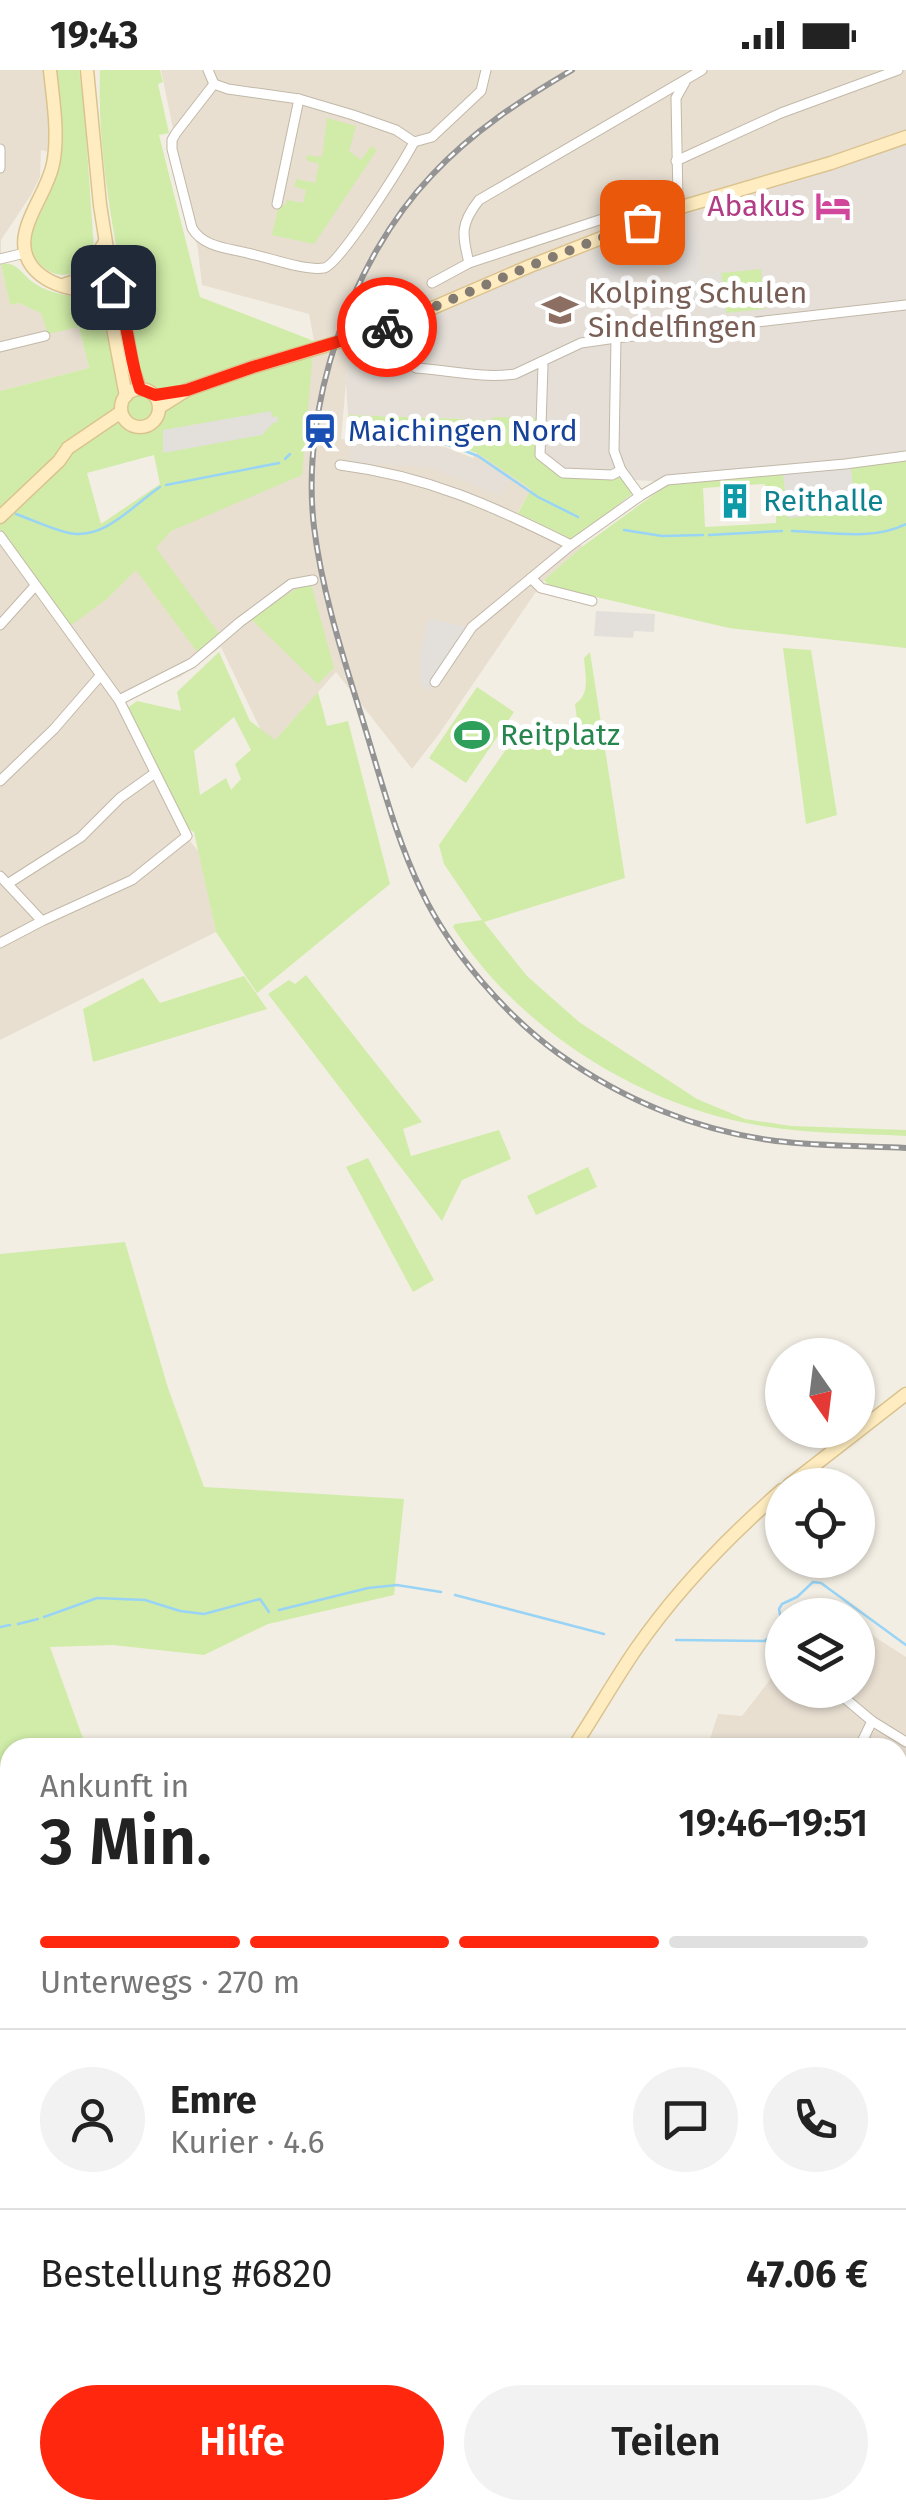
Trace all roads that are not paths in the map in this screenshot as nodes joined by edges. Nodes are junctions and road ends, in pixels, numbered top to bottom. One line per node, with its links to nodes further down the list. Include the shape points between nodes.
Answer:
1 (50, 70): 18 (street, via 54,155 27,227)
2 (208, 70): 8 (street)
3 (486, 70): 11 (street, via 481,91 432,137)
4 (702, 70): 7 (street)
5 (898, 70): 13 (street)
6 (89, 73): 17 (street)
7 (686, 79): 13 (street, via 676,98); 20 (street, via 479,200 462,236)
8 (214, 84): 9 (street); 11 (street, via 172,148 194,231 217,246 301,266 330,266)
9 (299, 100): 11 (street, via 396,130); 16 (street)
10 (906, 137): 15 (street)
11 (414, 142)
12 (0, 149): 14 (street)
13 (676, 161): 15 (street)
14 (0, 168)
15 (678, 201): 20 (street); 34 (street, via 386,328)
16 (277, 204)
17 (106, 242): 21 (street); 22 (street)
18 (25, 252): 19 (street); 24 (street, via 34,271)
19 (0, 259)
20 (468, 263): 23 (street)
21 (82, 279): 22 (street); 24 (street)
22 (112, 281): 24 (street, via 89,290); 32 (street); 33 (street, via 109,307)
23 (432, 283)
24 (64, 285)
25 (906, 304): 28 (street)
26 (0, 332): 29 (street)
27 (45, 336): 29 (street)
28 (616, 338): 30 (street, via 581,343); 38 (street, via 614,451)
29 (2, 347)
30 (541, 362): 31 (street, via 505,376); 38 (street, via 540,455 563,473)
31 (416, 368)
32 (140, 389): 33 (street); 34 (street)
33 (126, 396): 35 (street)
34 (157, 401): 35 (street, via 158,416 148,426)
35 (124, 417): 40 (street, via 58,460)
36 (906, 456): 39 (street, via 667,480)
37 (340, 465): 42 (street, via 405,476 488,504)
38 (620, 470): 39 (street)
39 (640, 496): 42 (street)
40 (0, 517)
41 (0, 536): 45 (street)
42 (570, 546): 43 (street)
43 (531, 578): 46 (street, via 542,588); 49 (street, via 472,627)
44 (312, 580): 50 (street, via 291,584 192,663)
45 (34, 586): 47 (street); 48 (street)
46 (592, 602)
47 (0, 625)
48 (100, 676): 50 (street); 52 (street)
49 (435, 682)
50 (118, 700): 51 (street)
51 (155, 773): 53 (street, via 81,837); 54 (street, via 187,836 132,880)
52 (0, 781)
53 (4, 879): 54 (street)
54 (42, 921): 55 (street)
55 (0, 943)
56 (906, 1394): 57 (street)
57 (811, 1468)
58 (765, 1506): 61 (street, via 667,1608)
59 (857, 1708): 60 (street)
60 (872, 1721): 62 (street); 63 (street)
61 (579, 1738)
62 (864, 1738)
63 (900, 1738)

